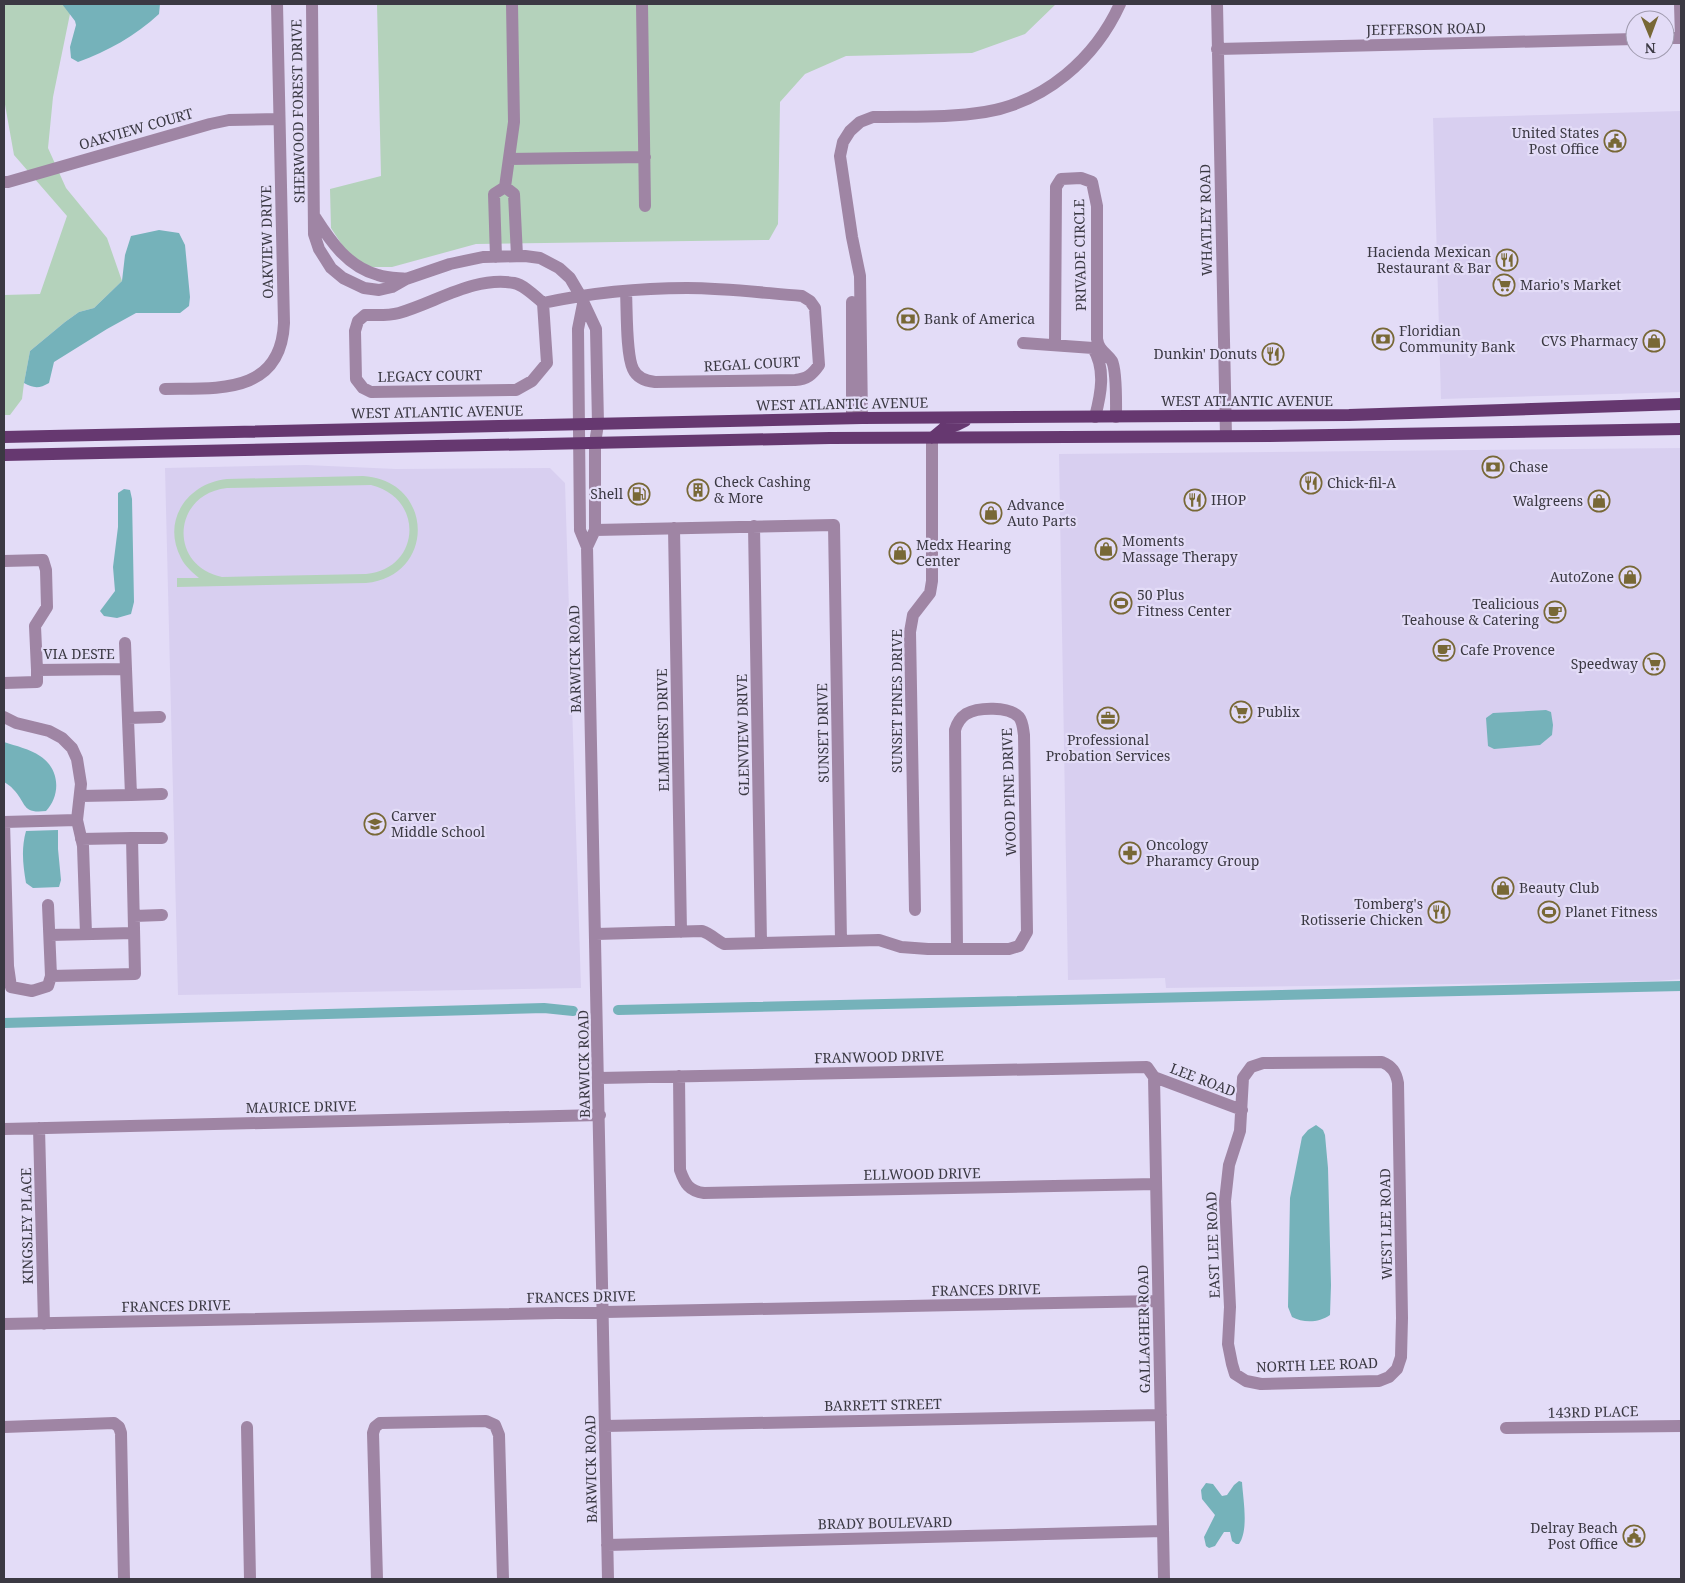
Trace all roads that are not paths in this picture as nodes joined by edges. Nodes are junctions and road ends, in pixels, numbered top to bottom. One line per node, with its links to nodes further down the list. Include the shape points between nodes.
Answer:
1 (277, 4): 11 (street, OAKVIEW DRIVE)
2 (312, 4): 17 (street, SHERWOOD FOREST DRIVE)
3 (512, 4): 13 (street, via 514,122)
4 (642, 4): 12 (street)
5 (1120, 4): 35 (street, via 1104,33 1081,62 1033,96 1001,108 964,115 874,117 855,126 846,136 840,156 860,276)
6 (1217, 4): 10 (street, WHATLEY ROAD)
7 (1680, 4): 8 (street)
8 (1681, 38)
9 (1625, 39): 10 (street, JEFFERSON ROAD)
10 (1218, 49): 32 (street, WHATLEY ROAD)
11 (280, 119): 14 (street, OAKVIEW COURT, via 229,120 210,124); 29 (street, OAKVIEW DRIVE, via 284,323 278,351 265,369 248,382 226,387)
12 (645, 157): 13 (street); 16 (street)
13 (509, 159): 15 (street)
14 (4, 182)
15 (505, 187): 18 (street, via 514,194); 19 (street, via 494,194)
16 (646, 206)
17 (315, 217): 22 (street, SHERWOOD FOREST DRIVE, via 331,242 352,262 377,275); 22 (street, SHERWOOD FOREST DRIVE, via 314,234 319,248 326,262 343,278 364,288 379,290)
18 (515, 218): 19 (street); 20 (street)
19 (496, 219): 21 (street)
20 (517, 256): 21 (street, SHERWOOD FOREST DRIVE); 24 (street, SHERWOOD FOREST DRIVE, via 540,258 559,268 570,278)
21 (496, 257): 22 (street, SHERWOOD FOREST DRIVE, via 466,260)
22 (406, 280)
23 (626, 292): 23 (street, REGAL COURT, via 688,288 802,296 815,308 820,365 812,375 794,380 642,380 633,370 629,352); 24 (street, REGAL COURT)
24 (582, 299): 25 (street); 38 (street, via 578,329); 39 (street, SHERWOOD FOREST DRIVE, via 596,329)
25 (542, 303): 25 (street, LEGACY COURT, via 516,283 489,283 448,293 387,316 365,315 358,321 355,331 356,379 371,392 516,390 532,381 547,363)
26 (1023, 343): 27 (street)
27 (1055, 345): 28 (street); 28 (street, PRIVADE CIRCLE, via 1056,187 1061,180 1081,178 1092,182 1097,206)
28 (1096, 347): 33 (street, PRIVADE CIRCLE, via 1101,382); 34 (street, via 1111,361 1114,369)
29 (165, 389)
30 (1681, 404): 31 (main road, WEST ATLANTIC AVENUE)
31 (1445, 412): 32 (main road, WEST ATLANTIC AVENUE); 41 (main road)
32 (1227, 416): 34 (main road, WEST ATLANTIC AVENUE); 42 (street, WHATLEY ROAD)
33 (1095, 417): 34 (main road, WEST ATLANTIC AVENUE); 37 (main road, WEST ATLANTIC AVENUE)
34 (1116, 417)
35 (857, 418): 36 (main road, WEST ATLANTIC AVENUE); 39 (main road, WEST ATLANTIC AVENUE)
36 (942, 418): 37 (main road, WEST ATLANTIC AVENUE); 44 (main road, via 920,427)
37 (972, 418): 45 (main road, via 944,428)
38 (579, 424): 39 (main road, WEST ATLANTIC AVENUE); 43 (main road, WEST ATLANTIC AVENUE); 46 (street, BARWICK ROAD)
39 (598, 424): 47 (street, BARWICK ROAD)
40 (1681, 429): 41 (main road)
41 (1415, 433): 42 (main road)
42 (1226, 436): 45 (main road)
43 (4, 437)
44 (907, 438): 45 (main road); 47 (main road)
45 (932, 438): 70 (street, SUNSET PINES DRIVE, via 932,580 930,593 913,615 910,632)
46 (579, 444): 47 (main road); 48 (main road); 52 (street, BARWICK ROAD, via 580,530)
47 (595, 444): 51 (street, BARWICK ROAD)
48 (4, 455)
49 (754, 526): 50 (street); 79 (street, SUNSET DRIVE, via 834,525); 80 (street, GLENVIEW DRIVE)
50 (674, 528): 51 (street); 74 (street, ELMHURST DRIVE)
51 (595, 530): 52 (street, BARWICK ROAD)
52 (587, 547): 77 (street, BARWICK ROAD)
53 (4, 561): 56 (street, VIA DESTE, via 43,560 47,607 35,626)
54 (125, 643): 55 (street)
55 (126, 669): 56 (street, VIA DESTE); 60 (street, VIA DESTE)
56 (37, 670): 57 (street, via 37,682)
57 (4, 683)
58 (4, 717): 63 (street, via 49,731 72,748 80,775)
59 (160, 717): 60 (street)
60 (128, 718): 62 (street, VIA DESTE)
61 (162, 794): 62 (street)
62 (131, 795): 63 (street)
63 (81, 796): 64 (street)
64 (77, 820): 65 (street); 68 (street)
65 (4, 822): 73 (street)
66 (132, 838): 67 (street); 68 (street); 72 (street)
67 (162, 838)
68 (81, 840): 75 (street)
69 (48, 904): 78 (street)
70 (915, 910)
71 (162, 915): 72 (street)
72 (134, 916): 76 (street)
73 (6, 926): 82 (street)
74 (681, 932): 77 (street, WOOD PINE DRIVE); 80 (street, WOOD PINE DRIVE, via 710,933 724,944)
75 (86, 934): 76 (street); 78 (street)
76 (134, 934): 83 (street, via 135,974)
77 (596, 934): 87 (street, BARWICK ROAD)
78 (50, 935): 83 (street)
79 (841, 941): 80 (street, WOOD PINE DRIVE); 81 (street, WOOD PINE DRIVE, via 880,940 901,947)
80 (761, 943)
81 (957, 948): 81 (street, WOOD PINE DRIVE, via 1009,949 1019,946 1027,932 1024,735 1017,715 1005,710 972,712 961,718 955,730)
82 (6, 966): 83 (street, via 11,987 32,991 48,986)
83 (50, 976)
84 (1396, 1075): 88 (street, EAST LEE ROAD, via 1388,1064 1382,1062 1257,1064 1243,1078); 97 (street, WEST LEE ROAD, via 1402,1318 1401,1357)
85 (678, 1076): 86 (street, FRANWOOD DRIVE, via 1148,1067); 87 (street, FRANWOOD DRIVE); 92 (street, ELLWOOD DRIVE, via 680,1170 685,1184 696,1192)
86 (1154, 1077): 88 (street, LEE ROAD); 92 (street, GALLAGHER ROAD)
87 (599, 1078): 89 (street, BARWICK ROAD)
88 (1242, 1110): 98 (street, EAST LEE ROAD, via 1240,1131 1229,1165 1225,1201 1230,1307 1228,1344 1235,1374)
89 (600, 1115): 90 (street, MAURICE DRIVE); 94 (street, BARWICK ROAD)
90 (39, 1128): 91 (street, MAURICE DRIVE); 96 (street, KINGSLEY PLACE)
91 (4, 1129)
92 (1156, 1184): 93 (street, GALLAGHER ROAD)
93 (1158, 1301): 94 (street, FRANCES DRIVE); 99 (street, GALLAGHER ROAD)
94 (603, 1312): 96 (street, FRANCES DRIVE); 100 (street, BARWICK ROAD)
95 (4, 1324): 96 (street, FRANCES DRIVE)
96 (44, 1324)
97 (1395, 1371): 98 (street, NORTH LEE ROAD, via 1379,1381 1261,1384)
98 (1239, 1377)
99 (1160, 1414): 100 (street, BARRETT STREET); 105 (street, GALLAGHER ROAD)
100 (605, 1426): 106 (street, BARWICK ROAD)
101 (1681, 1426): 104 (street, 143RD PLACE)
102 (4, 1427): 107 (street, via 114,1423 119,1427)
103 (246, 1427): 108 (street)
104 (1506, 1428)
105 (1163, 1531): 106 (street, BRADY BOULEVARD); 112 (street, GALLAGHER ROAD)
106 (607, 1544): 111 (street, BARWICK ROAD)
107 (124, 1579)
108 (250, 1579)
109 (376, 1579): 110 (street, via 375,1427 380,1422 486,1421 495,1425 499,1435)
110 (503, 1579)
111 (608, 1579)
112 (1164, 1579)

